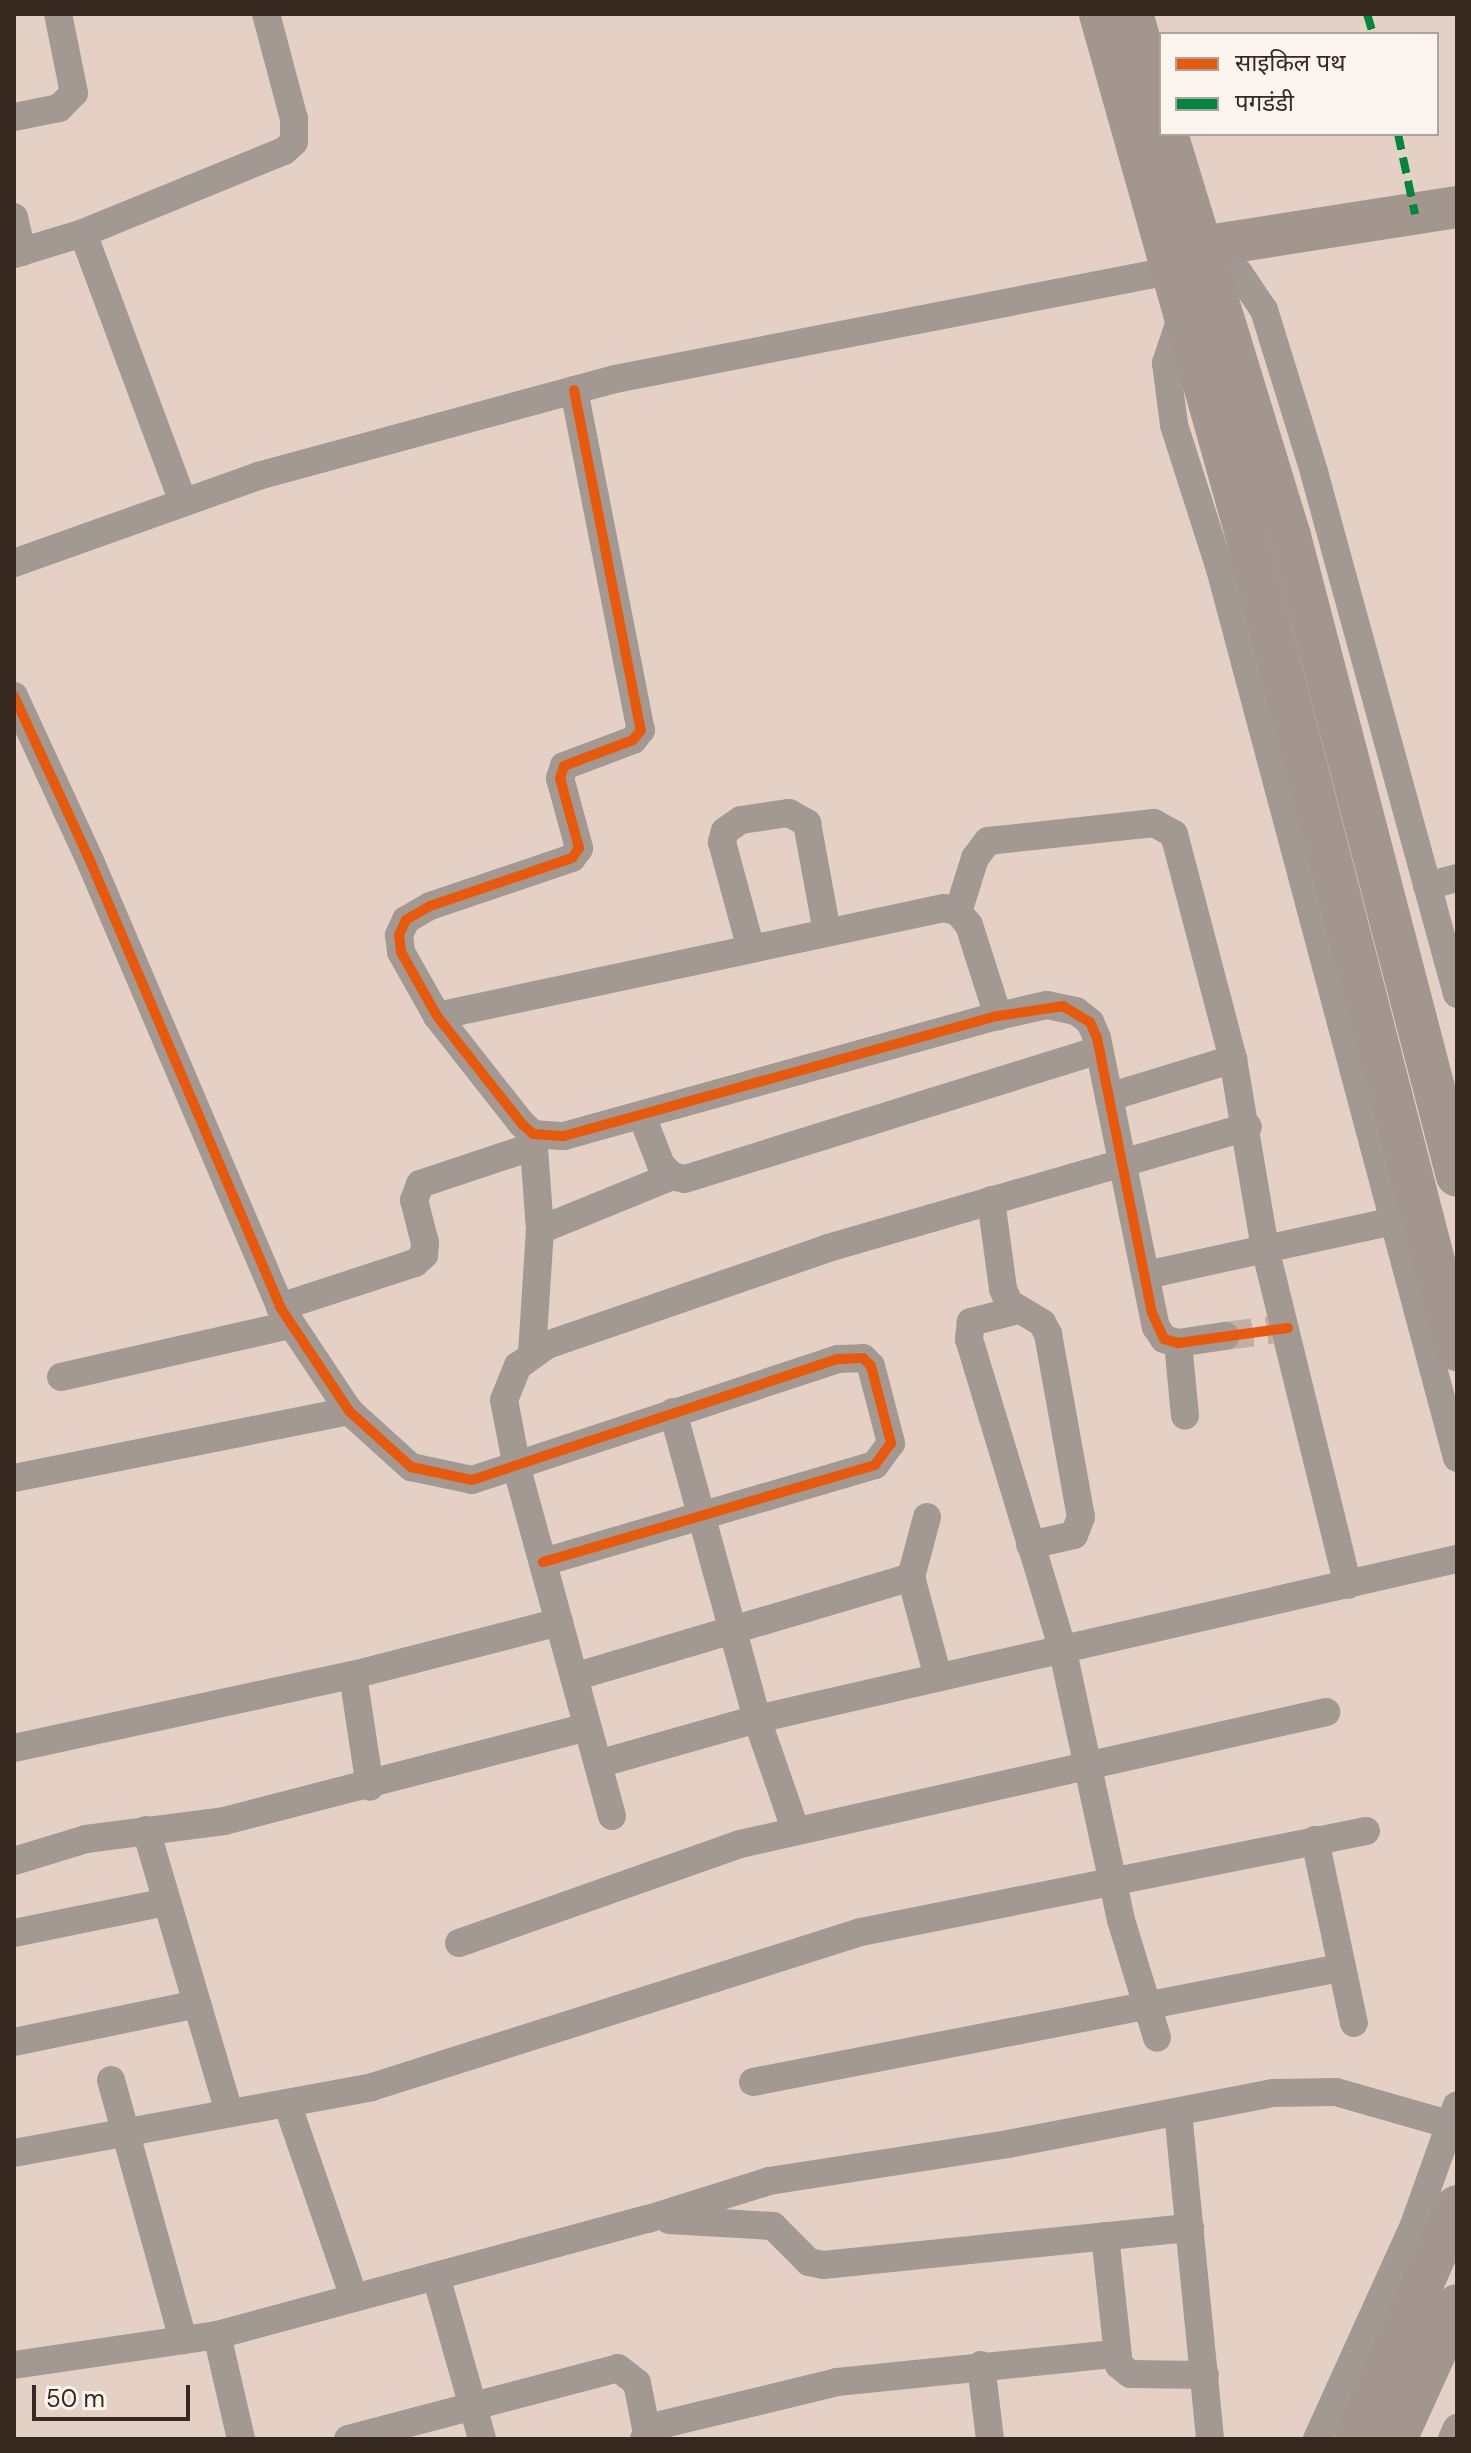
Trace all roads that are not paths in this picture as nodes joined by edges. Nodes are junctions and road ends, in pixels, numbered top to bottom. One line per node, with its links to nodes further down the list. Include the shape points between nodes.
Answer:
1 (58, 14): 6 (street, via 74,93 59,108)
2 (266, 14): 10 (street, via 294,119 294,142 284,151)
3 (1100, 14): 12 (highway)
4 (1132, 14): 5 (highway)
5 (1159, 105)
6 (14, 117)
7 (1167, 136): 12 (highway)
8 (1457, 207): 12 (highway)
9 (14, 217): 11 (street)
10 (83, 233): 11 (street); 14 (street)
11 (18, 253)
12 (1187, 275): 13 (street); 18 (street, via 1239,273 1264,310); 33 (highway, via 1290,536); 35 (street, via 1166,363 1174,425 1220,569); 43 (highway)
13 (574, 390): 14 (street, via 258,476); 23 (street, via 641,730 633,740 564,766 560,778 579,848 572,858 430,906 406,920 399,935 401,952)
14 (183, 502): 15 (street)
15 (14, 563)
16 (14, 696): 40 (street)
17 (1457, 878): 18 (street)
18 (1427, 886): 22 (street)
19 (958, 912): 20 (street, via 927,909); 24 (street, via 969,925); 26 (street, via 975,858 988,841 1167,825 1180,852)
20 (827, 932): 21 (street); 21 (street, via 807,823 789,813 741,820 725,831 722,842)
21 (751, 949): 23 (street)
22 (1457, 994)
23 (437, 1016): 30 (street)
24 (998, 1016): 25 (street, via 1063,1006 1090,1022); 28 (street)
25 (1099, 1050): 27 (street); 32 (street, via 699,1175)
26 (1233, 1059): 27 (street); 29 (street)
27 (1109, 1097): 31 (street)
28 (642, 1116): 30 (street); 32 (street, via 661,1165)
29 (1248, 1127): 31 (street); 37 (street)
30 (534, 1140): 36 (street); 40 (street, via 420,1184 414,1200 425,1243 424,1255 415,1263)
31 (1122, 1164): 34 (street); 38 (street)
32 (672, 1176): 36 (street)
33 (1457, 1176)
34 (991, 1200): 39 (street, via 1003,1289); 44 (street, via 828,1248)
35 (1393, 1221): 37 (street); 49 (street)
36 (540, 1230): 44 (street)
37 (1265, 1248): 38 (street); 58 (street, via 1280,1329)
38 (1146, 1275): 42 (street, via 1156,1327 1164,1339)
39 (1018, 1310): 54 (street, via 979,1318 967,1330); 54 (street, via 1042,1323 1048,1334 1081,1517 1074,1535)
40 (285, 1316): 45 (street); 46 (street)
41 (1225, 1336): 42 (street)
42 (1178, 1343): 48 (street)
43 (1457, 1350)
44 (532, 1353): 50 (street, via 518,1366 504,1400)
45 (61, 1377)
46 (349, 1411): 50 (street, via 411,1467 472,1480); 51 (street)
47 (673, 1412): 50 (street); 52 (street); 52 (street, via 852,1356 871,1366 890,1429 886,1457 875,1465)
48 (1185, 1416)
49 (1457, 1458)
50 (517, 1468): 56 (street)
51 (14, 1478)
52 (704, 1517): 56 (street); 60 (street)
53 (927, 1517): 57 (street)
54 (1030, 1545): 61 (street)
55 (1457, 1559): 58 (street)
56 (543, 1562): 59 (street)
57 (911, 1577): 60 (street); 64 (street)
58 (1348, 1585): 61 (street)
59 (559, 1622): 62 (street); 63 (street)
60 (736, 1626): 63 (street); 66 (street)
61 (1062, 1647): 64 (street); 70 (street)
62 (353, 1675): 68 (street); 71 (street)
63 (574, 1677): 67 (street)
64 (938, 1677): 66 (street)
65 (1326, 1712): 70 (street)
66 (757, 1719): 69 (street); 73 (street)
67 (587, 1727): 69 (street); 71 (street)
68 (14, 1748)
69 (598, 1764): 72 (street)
70 (1089, 1765): 73 (street); 78 (street)
71 (370, 1787): 74 (street, via 224,1821)
72 (612, 1816)
73 (795, 1829): 81 (street, via 640,1877)
74 (146, 1830): 77 (street, via 86,1839); 79 (street)
75 (1366, 1831): 76 (street)
76 (1315, 1840): 78 (street); 82 (street)
77 (14, 1861)
78 (1112, 1879): 83 (street); 90 (street, via 861,1932 372,2087)
79 (167, 1902): 80 (street); 84 (street)
80 (15, 1926)
81 (459, 1943)
82 (1340, 1968): 83 (street); 85 (street)
83 (1147, 2003): 86 (street); 89 (street)
84 (197, 2004): 87 (street); 91 (street)
85 (1354, 2023)
86 (1157, 2038)
87 (14, 2042)
88 (111, 2080): 94 (street)
89 (753, 2082)
90 (287, 2103): 91 (street); 101 (street)
91 (229, 2112): 94 (street)
92 (1178, 2112): 93 (street, via 1273,2093 1321,2092); 97 (street, via 769,2181); 98 (street)
93 (1454, 2115): 117 (street, via 1414,2225)
94 (124, 2129): 95 (street); 104 (street)
95 (14, 2153)
96 (1457, 2206): 118 (highway)
97 (648, 2219): 99 (street, via 773,2226 809,2262 823,2265); 100 (street)
98 (1190, 2228): 99 (street); 108 (street)
99 (1105, 2236): 105 (street)
100 (436, 2276): 101 (street); 109 (street)
101 (354, 2298): 103 (street)
102 (1457, 2305): 119 (highway)
103 (217, 2335): 104 (street); 112 (street)
104 (183, 2340): 106 (street)
105 (1115, 2354): 107 (street); 108 (street, via 1130,2374)
106 (14, 2365)
107 (981, 2365): 111 (street, via 804,2388 664,2424); 115 (street)
108 (1205, 2375): 116 (street)
109 (471, 2405): 111 (street, via 618,2368 637,2383); 113 (street); 114 (street)
110 (1457, 2428): 120 (street)
111 (646, 2436)
112 (241, 2439)
113 (348, 2439)
114 (482, 2439)
115 (990, 2439)
116 (1210, 2439)
117 (1317, 2439)
118 (1355, 2439)
119 (1396, 2439)
120 (1452, 2439)

